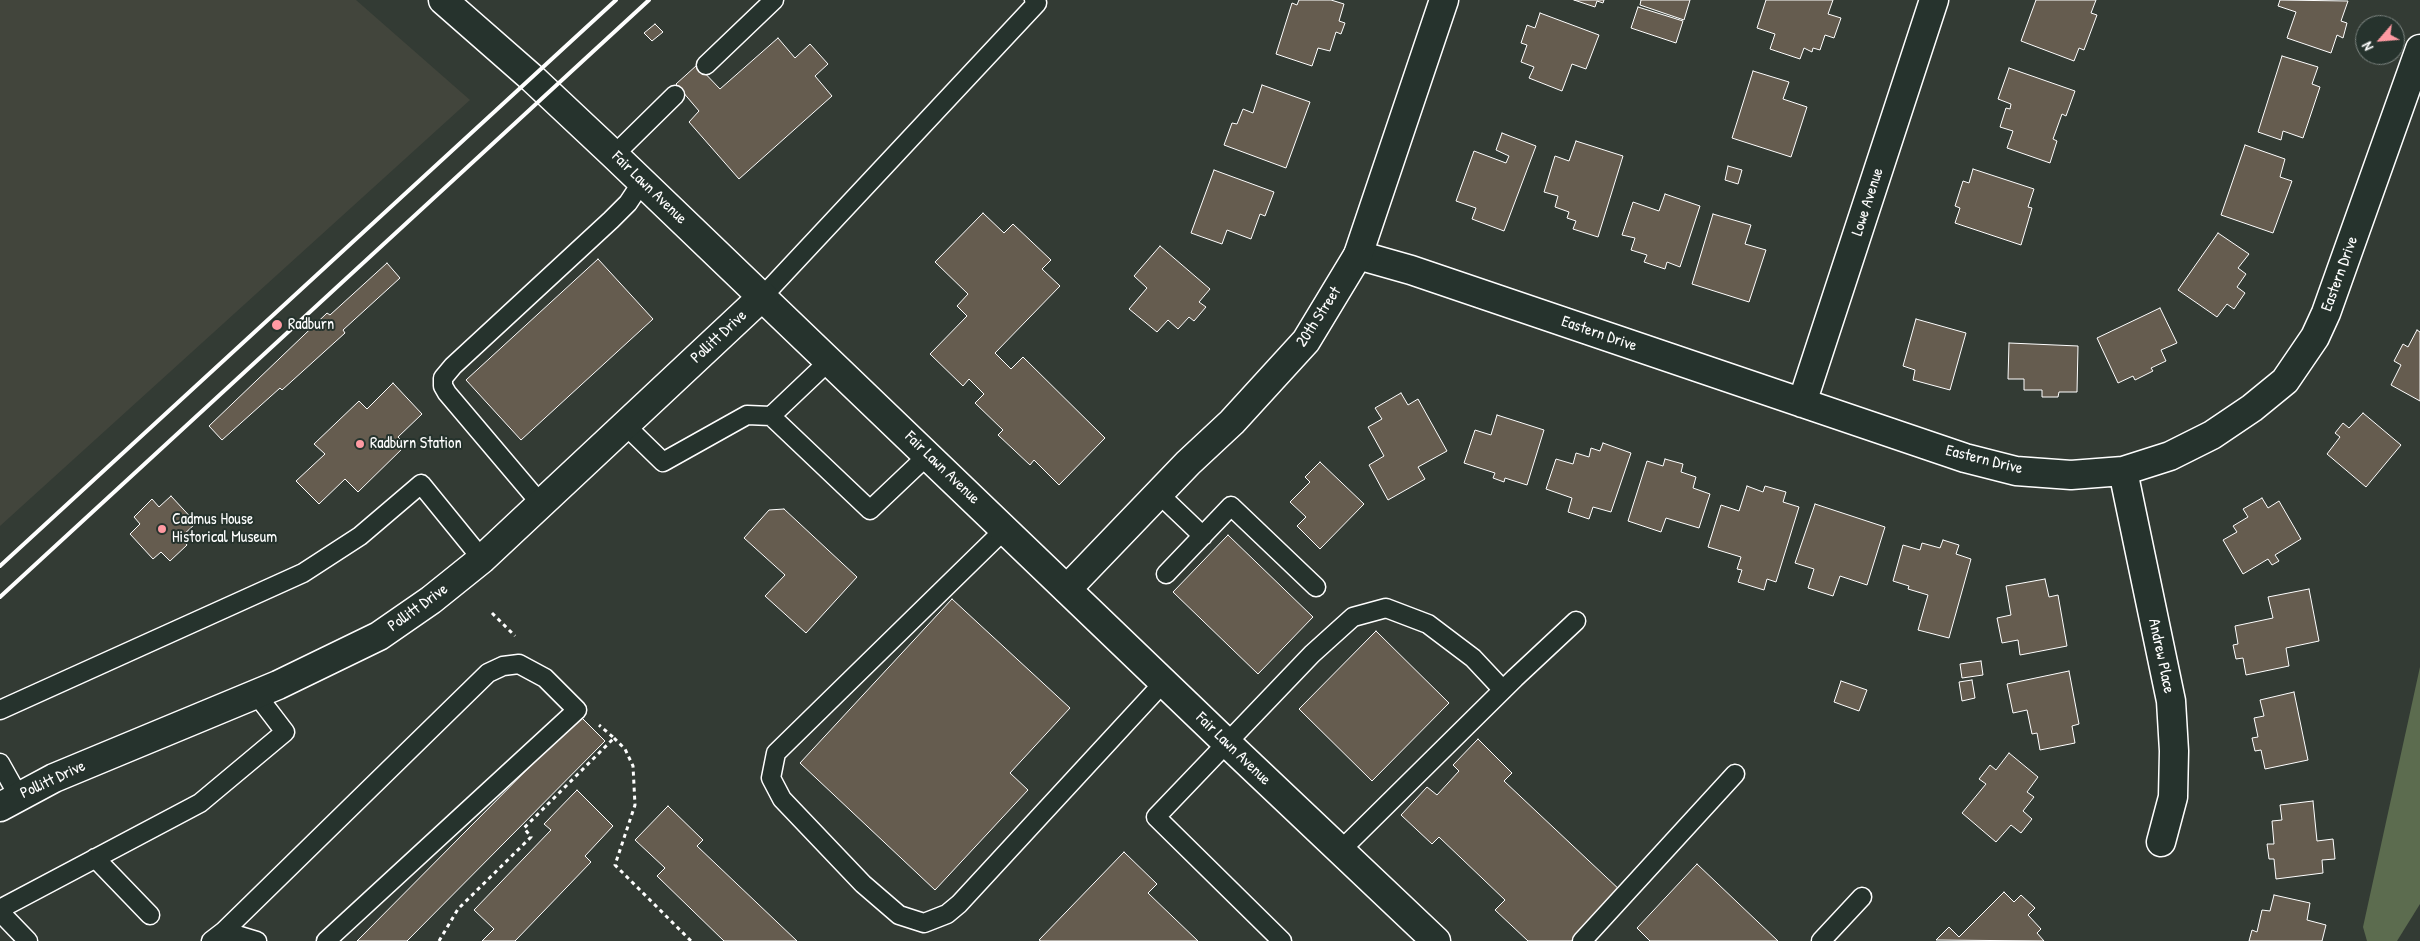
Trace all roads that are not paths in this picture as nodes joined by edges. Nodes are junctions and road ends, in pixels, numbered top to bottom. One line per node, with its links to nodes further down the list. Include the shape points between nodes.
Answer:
1 (443, 0): 9 (street, Fair Lawn Avenue)
2 (774, 0): 7 (lane)
3 (1034, 0): 12 (lane, via 1037,3)
4 (1444, 0): 11 (street, 20th Street)
5 (1934, 0): 14 (street, Lowe Avenue)
6 (2420, 49): 18 (street, Eastern Drive, via 2326,313 2285,382 2212,435 2170,456)
7 (706, 65)
8 (675, 95): 9 (lane)
9 (614, 155): 10 (street, Fair Lawn Avenue)
10 (642, 182): 12 (street, Fair Lawn Avenue); 20 (lane, via 611,220 443,378 447,394)
11 (1358, 255): 14 (street, Eastern Drive, via 1411,270); 19 (street, 20th Street, via 1306,342)
12 (763, 296): 13 (street, Fair Lawn Avenue); 16 (street, Pollitt Drive)
13 (830, 360): 15 (lane); 17 (street, Fair Lawn Avenue)
14 (1802, 403): 18 (street, Eastern Drive, via 1965,458 2016,471 2072,475)
15 (771, 416): 16 (lane, via 747,415 663,462); 17 (lane, via 870,510)
16 (625, 426): 20 (street, Pollitt Drive)
17 (928, 455): 21 (street, Fair Lawn Avenue)
18 (2123, 471): 36 (street, Andrew Place, via 2171,701 2172,797)
19 (1159, 494): 22 (lane); 26 (street, 20th Street)
20 (541, 504): 23 (street, Pollitt Drive)
21 (1005, 529): 26 (street, Fair Lawn Avenue); 28 (lane, via 776,752 772,778 782,799 863,884 899,915 924,923 946,914 959,904)
22 (1203, 536): 24 (lane); 25 (lane, via 1231,506)
23 (482, 559): 30 (street, Pollitt Drive, via 373,640); 31 (lane, via 421,484 360,536 303,573)
24 (1166, 574)
25 (1316, 587)
26 (1068, 589): 28 (street, Fair Lawn Avenue)
27 (1576, 621): 29 (lane)
28 (1163, 683): 32 (street, Fair Lawn Avenue)
29 (1503, 690): 32 (lane, via 1473,658 1428,624 1386,608 1353,617 1312,654); 37 (lane)
30 (256, 694): 35 (street, Pollitt Drive, via 54,778); 38 (lane, via 285,732 200,803)
31 (0, 710)
32 (1228, 744): 37 (street, Fair Lawn Avenue); 46 (lane, via 1156,817)
33 (0, 763): 35 (lane)
34 (1735, 774): 48 (lane)
35 (9, 802)
36 (2161, 842)
37 (1340, 851): 47 (street, Fair Lawn Avenue)
38 (95, 858): 40 (lane); 41 (lane)
39 (1862, 897): 49 (lane)
40 (0, 911): 43 (lane)
41 (150, 915)
42 (218, 936): 44 (lane); 45 (lane, via 488,673 503,666 519,664 545,678 577,710)
43 (28, 941)
44 (257, 941)
45 (326, 941)
46 (1282, 941)
47 (1436, 941)
48 (1582, 941)
49 (1821, 941)

